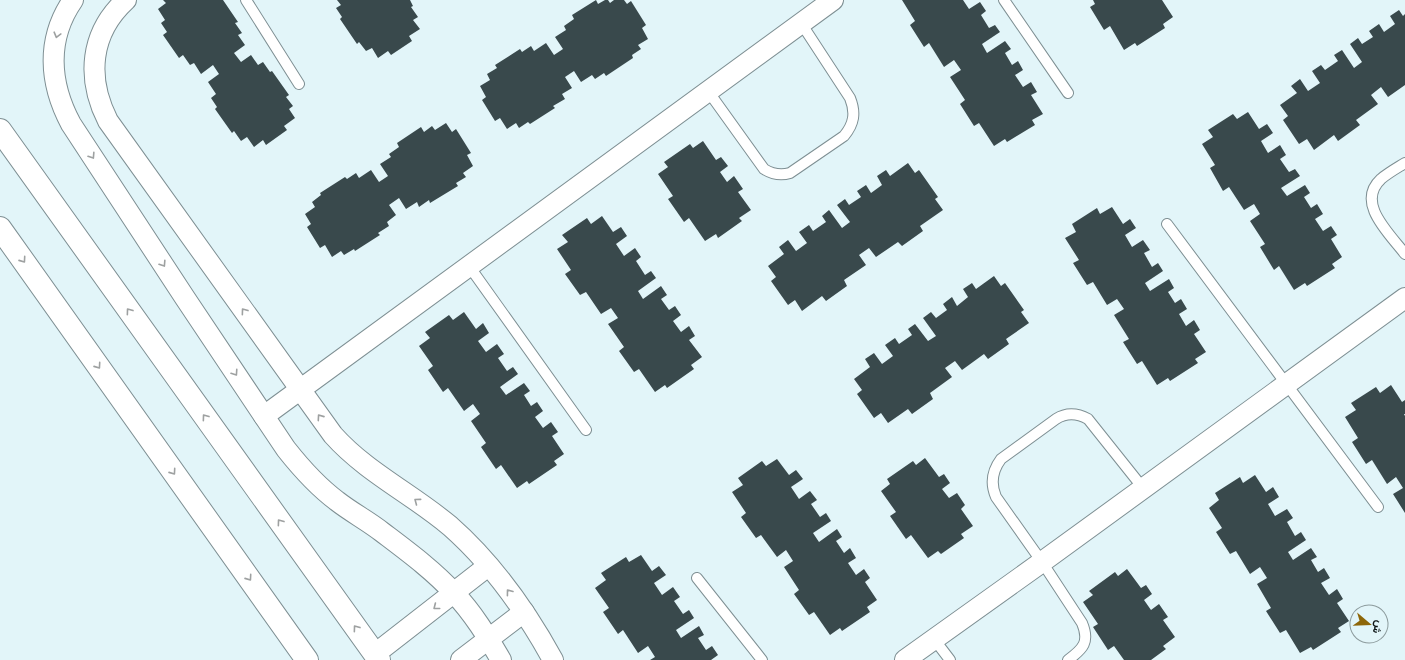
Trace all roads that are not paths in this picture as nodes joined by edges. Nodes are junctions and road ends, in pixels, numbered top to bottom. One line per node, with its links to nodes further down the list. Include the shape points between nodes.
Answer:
1 (73, 0): 19 (street, one-way to 19, via 61,23 54,57 54,75 63,108 71,124)
2 (126, 0): 18 (street, one-way to 2, via 108,121 101,107 94,78 97,48 109,20)
3 (246, 0): 7 (lane)
4 (833, 0): 6 (street)
5 (1004, 0): 9 (lane)
6 (801, 23): 8 (street); 8 (lane, via 850,98 853,122 844,136 790,173 783,175 770,172 764,169)
7 (299, 84)
8 (708, 91): 15 (street)
9 (1068, 93)
10 (0, 130): 30 (street, one-way to 10)
11 (1405, 163): 14 (lane, via 1376,185 1372,200 1376,216)
12 (1167, 224): 17 (lane)
13 (0, 228): 31 (street, one-way to 31)
14 (1405, 254)
15 (469, 266): 18 (street); 20 (lane)
16 (1405, 298): 17 (street)
17 (1286, 384): 21 (street); 22 (lane)
18 (300, 389): 19 (street); 24 (street, one-way to 18, via 450,526 342,446)
19 (264, 416): 26 (street, via 294,459 319,486 338,502 381,530 434,573)
20 (586, 430)
21 (1143, 488): 23 (street); 23 (lane, via 1088,419 1076,414 1062,415 1001,459 993,473 996,497)
22 (1378, 507)
23 (1042, 562): 29 (street); 38 (lane, via 1085,630 1084,645)
24 (488, 566): 26 (street); 27 (street, one-way to 24)
25 (698, 578): 35 (lane)
26 (454, 593): 28 (street); 30 (street, one-way to 30)
27 (524, 612): 28 (street); 34 (street)
28 (489, 639): 32 (street); 33 (street)
29 (934, 639): 36 (street); 37 (lane)
30 (377, 657)
31 (307, 660)
32 (461, 660)
33 (501, 660)
34 (553, 660)
35 (762, 660)
36 (905, 660)
37 (950, 660)
38 (1068, 660)

